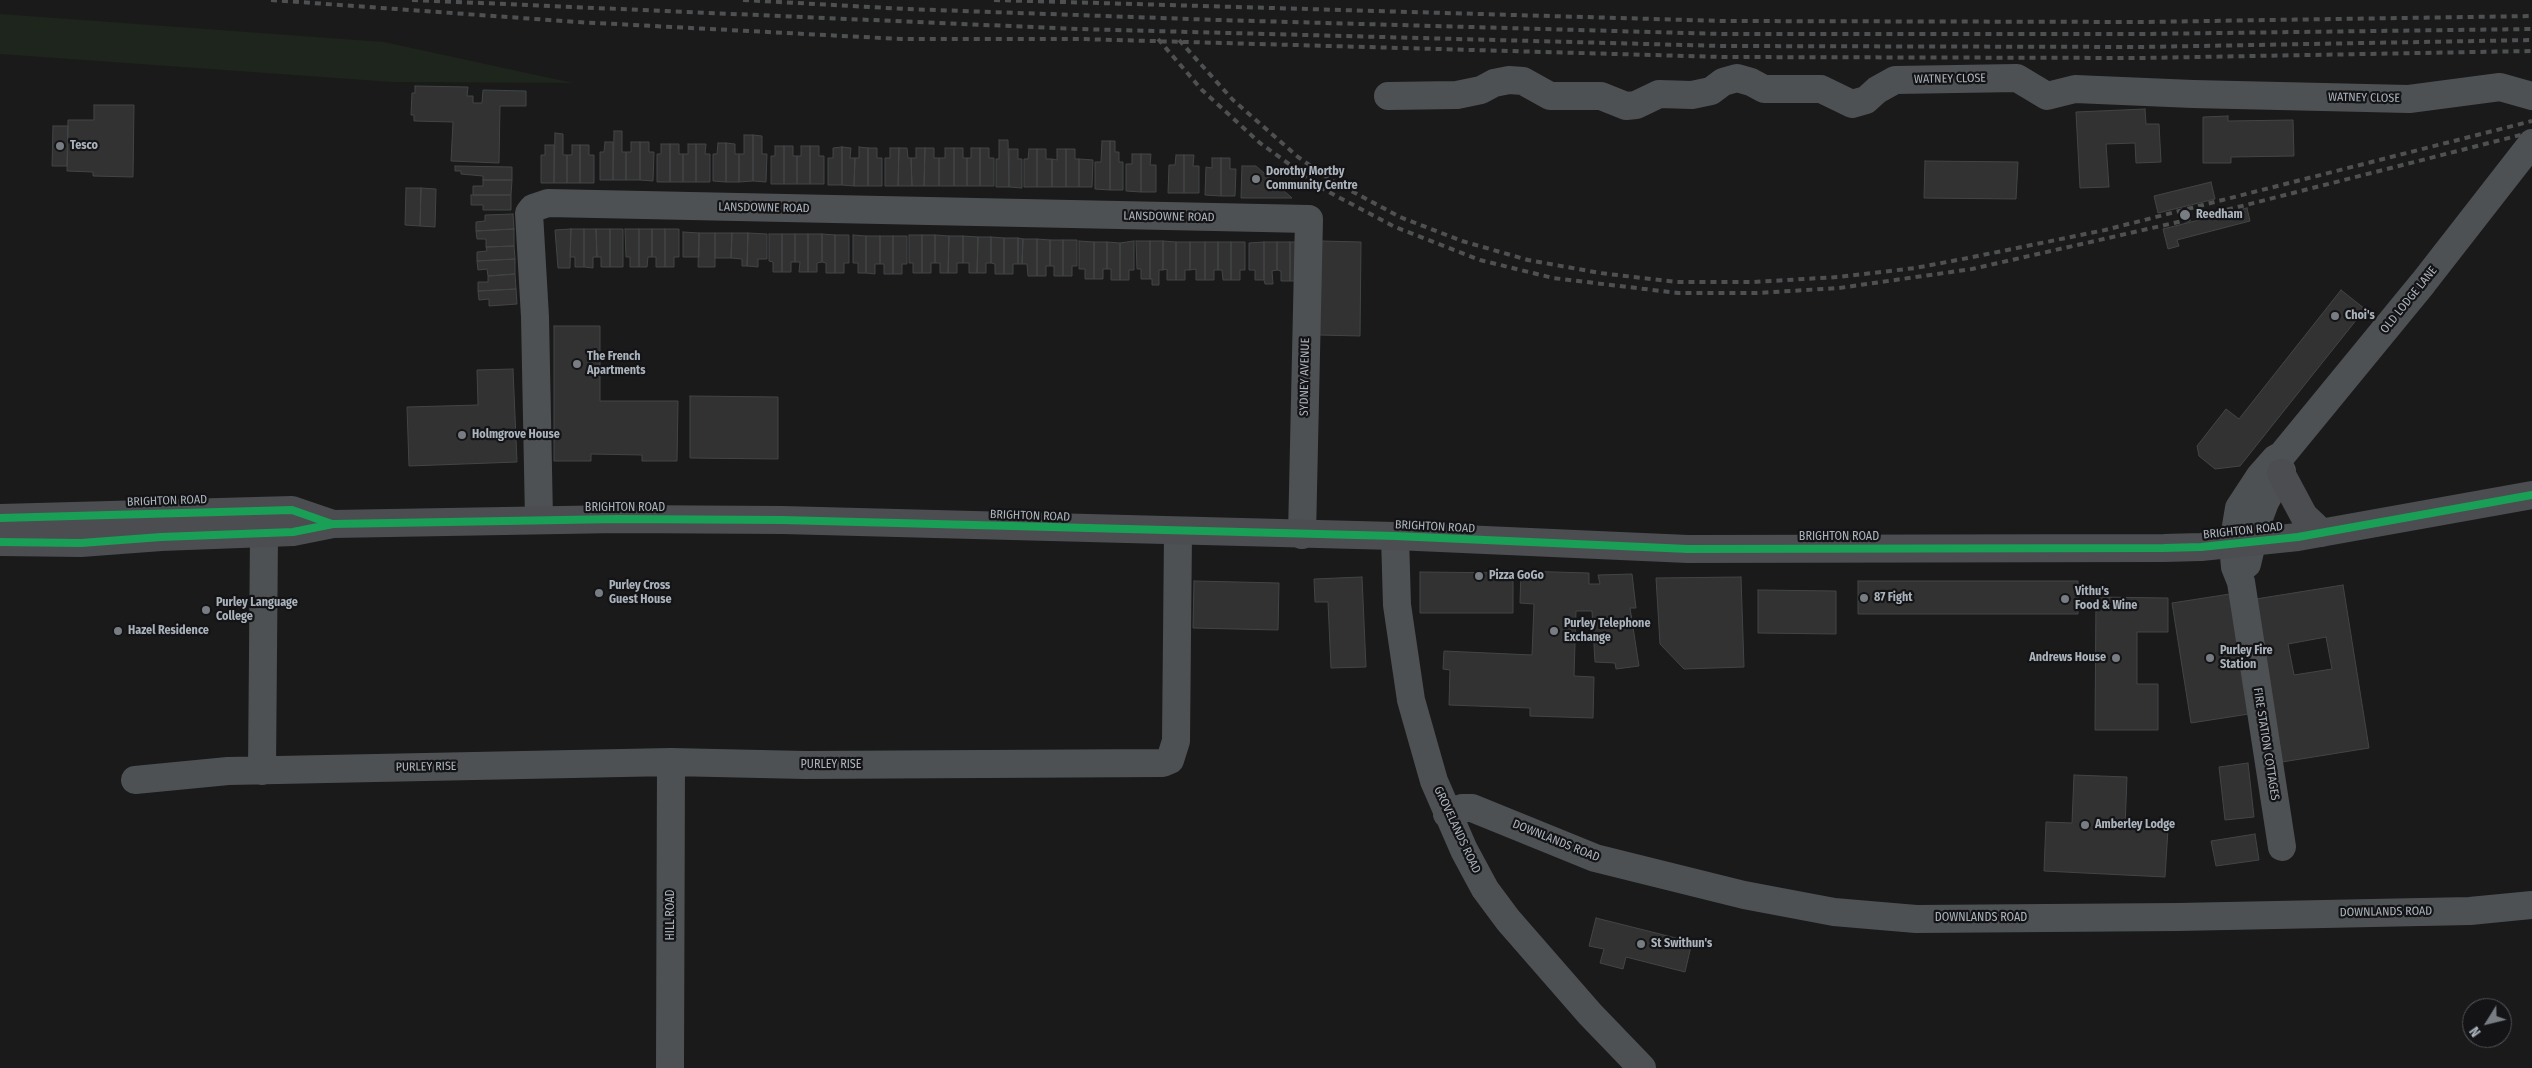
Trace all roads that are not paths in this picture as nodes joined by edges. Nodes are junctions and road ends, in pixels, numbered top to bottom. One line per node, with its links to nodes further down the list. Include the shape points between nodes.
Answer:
1 (1388, 96): 2 (street, WATNEY CLOSE, via 1457,95 1509,80 1522,81 1550,96 1601,96 1626,106 1659,94 1692,95 1711,91 1723,82 1737,78 1764,89 1821,89 1852,104 1866,100 1895,80 2017,78 2047,96 2075,89 2408,98 2500,87)
2 (2532, 96)
3 (2532, 143): 5 (street, OLD LODGE LANE)
4 (1309, 219): 8 (street, LANSDOWNE ROAD, via 540,205 529,213 535,317); 13 (street, SYDNEY AVENUE)
5 (2282, 464): 11 (highway, via 2304,516); 16 (street, OLD LODGE LANE)
6 (2532, 495): 11 (highway, BRIGHTON ROAD)
7 (0, 518): 9 (highway, BRIGHTON ROAD, via 292,510)
8 (539, 519): 9 (highway, BRIGHTON ROAD); 10 (highway, BRIGHTON ROAD, via 782,520)
9 (333, 524): 12 (highway, BRIGHTON ROAD)
10 (1178, 532): 13 (highway, BRIGHTON ROAD); 17 (street, PURLEY RISE, via 1176,741 1170,760 1154,764)
11 (2322, 533): 16 (highway, BRIGHTON ROAD)
12 (264, 534): 15 (highway, BRIGHTON ROAD, via 161,536 81,543); 18 (street)
13 (1302, 535): 14 (highway, BRIGHTON ROAD)
14 (1395, 536): 16 (highway, BRIGHTON ROAD, via 1688,549 2164,548); 20 (street, GROVELANDS ROAD, via 1397,605 1411,700 1421,742)
15 (0, 542)
16 (2242, 543): 21 (street, FIRE STATION COTTAGES, via 2245,574 2241,582)
17 (672, 762): 18 (street, PURLEY RISE); 23 (street, HILL ROAD)
18 (262, 771): 19 (street, PURLEY RISE)
19 (135, 780)
20 (1447, 814): 22 (street, DOWNLANDS ROAD, via 1472,808 1595,858 1744,896 1834,912 1916,919 2470,911); 24 (street, GROVELANDS ROAD, via 1485,889 1508,920)
21 (2282, 847)
22 (2532, 905)
23 (670, 1068)
24 (1642, 1068)

